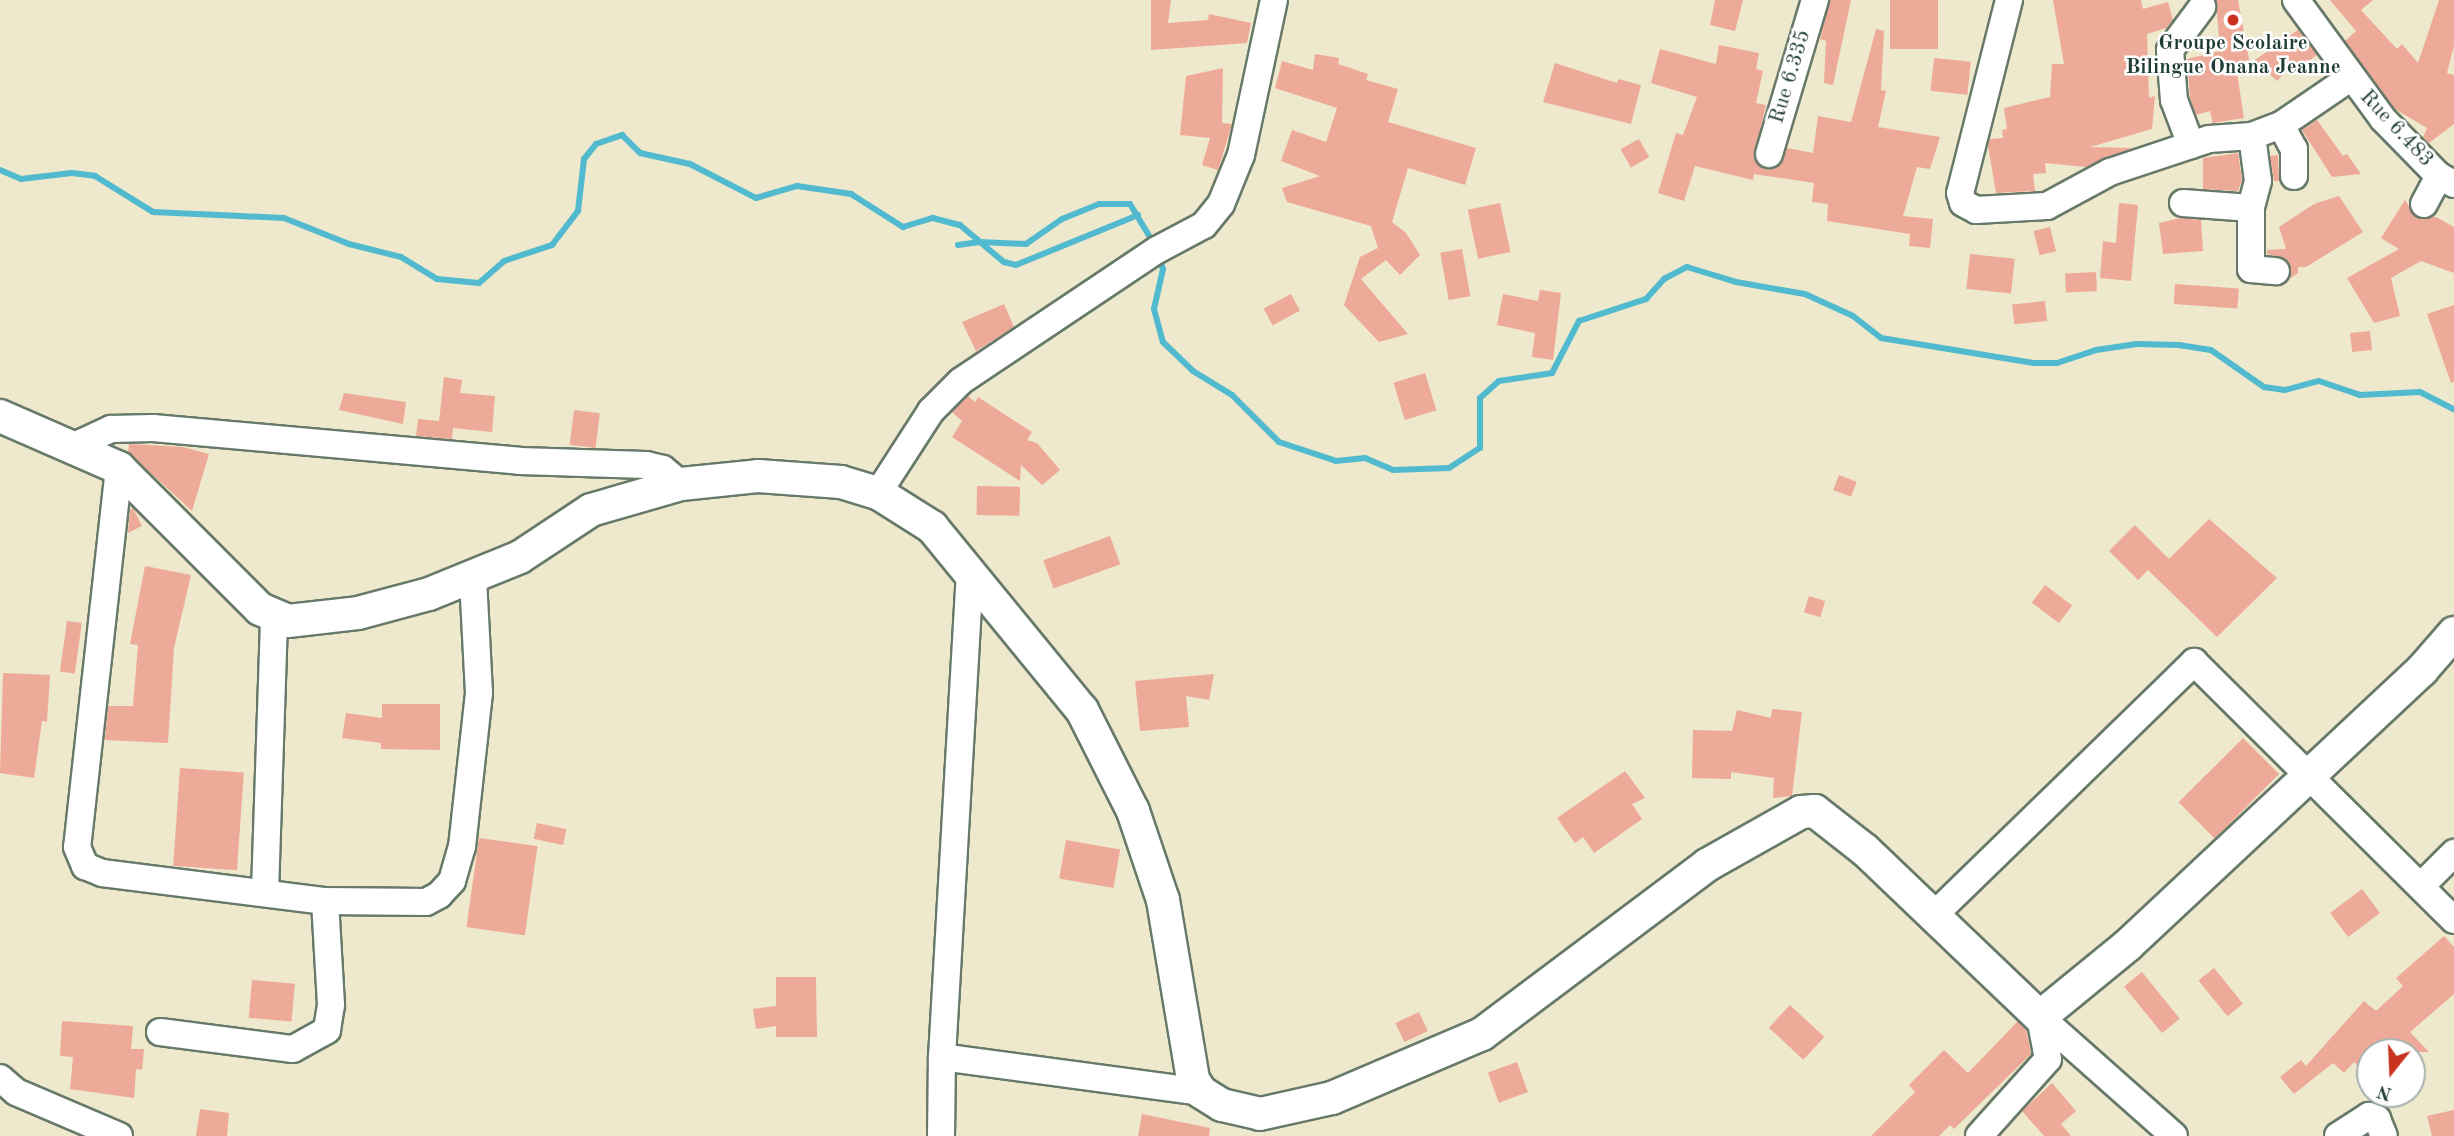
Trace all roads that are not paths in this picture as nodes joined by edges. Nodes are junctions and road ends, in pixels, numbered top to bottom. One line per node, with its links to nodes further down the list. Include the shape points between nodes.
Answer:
1 (1274, 0): 21 (street, via 1241,155 1221,204 1204,225 1157,250 961,381 931,411)
2 (1815, 0): 10 (street, Rue 6.335)
3 (2009, 0): 9 (street, via 1960,193 1963,203 1976,210 2047,206 2110,172)
4 (2296, 0): 6 (street, Rue 6.483)
5 (2202, 7): 9 (street, via 2170,50 2174,100)
6 (2350, 78): 7 (street); 12 (street, Rue 6.483)
7 (2281, 125): 8 (street); 11 (street, via 2294,149)
8 (2252, 136): 9 (street); 15 (street, via 2258,181)
9 (2191, 145)
10 (1769, 154)
11 (2294, 176)
12 (2446, 180): 14 (street)
13 (2183, 203): 15 (street)
14 (2424, 204)
15 (2251, 208): 16 (street, via 2251,269)
16 (2276, 271)
17 (0, 416): 18 (street)
18 (74, 446): 19 (street); 20 (street, via 111,429 153,428 520,461 646,465 663,468)
19 (119, 468): 24 (street); 29 (street, via 77,846 85,866 102,873)
20 (681, 484): 21 (street, via 758,475 841,482); 23 (street, via 591,510 520,557)
21 (878, 493): 22 (street, via 932,527)
22 (970, 574): 35 (street); 37 (street, via 1082,710 1133,811 1163,900 1178,1006 1193,1080)
23 (473, 579): 24 (street, via 358,612 310,620); 30 (street, via 479,693 462,848 452,881 426,902)
24 (274, 618): 29 (street)
25 (2454, 633): 26 (street, via 2422,670)
26 (2305, 776): 28 (street); 31 (street, via 2201,665 2187,665); 33 (street, via 2129,945)
27 (2454, 853): 28 (street)
28 (2421, 886): 32 (street)
29 (265, 892): 30 (street)
30 (325, 901): 34 (street, via 331,1006 327,1030 293,1049)
31 (1932, 917): 33 (street); 37 (street, via 1837,826 1815,811 1801,812 1707,864 1482,1034 1332,1098 1294,1108 1242,1112)
32 (2454, 920)
33 (2040, 1017): 40 (street, via 2048,1059); 41 (street)
34 (160, 1032)
35 (942, 1057): 37 (street); 39 (street)
36 (0, 1078): 38 (street, via 16,1092)
37 (1201, 1092)
38 (119, 1136)
39 (941, 1136)
40 (1979, 1136)
41 (2174, 1136)
42 (2338, 1136): 43 (street, via 2369,1116 2377,1119)
43 (2384, 1136)

